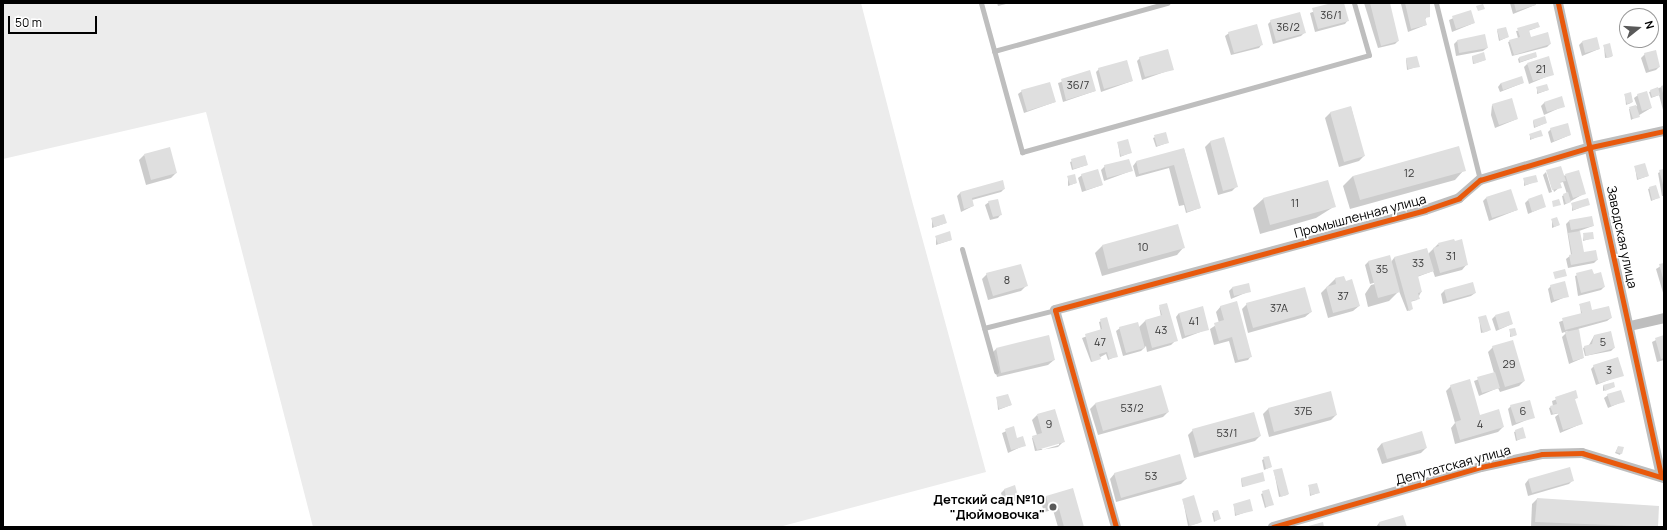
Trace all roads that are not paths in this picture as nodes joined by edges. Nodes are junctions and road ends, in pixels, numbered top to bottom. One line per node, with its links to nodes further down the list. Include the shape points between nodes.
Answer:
1 (981, 3): 6 (lane)
2 (1167, 3): 6 (lane)
3 (1354, 3): 6 (lane, via 1368,55 1022,152)
4 (1436, 3): 9 (lane)
5 (1558, 3): 8 (street, Заводская улица)
6 (994, 51)
7 (1664, 131): 8 (street, Промышленная улица)
8 (1591, 147): 9 (street, Промышленная улица); 13 (street, Заводская улица)
9 (1480, 180): 11 (street, Промышленная улица, via 1459,198 1425,210)
10 (962, 249): 14 (lane)
11 (1054, 310): 14 (lane); 17 (street)
12 (1664, 318): 13 (street)
13 (1630, 326): 16 (street, Заводская улица)
14 (984, 328): 15 (lane)
15 (996, 371)
16 (1663, 478): 18 (street, Депутатская улица, via 1582,453 1542,454 1481,467)
17 (1116, 527)
18 (1273, 527)

